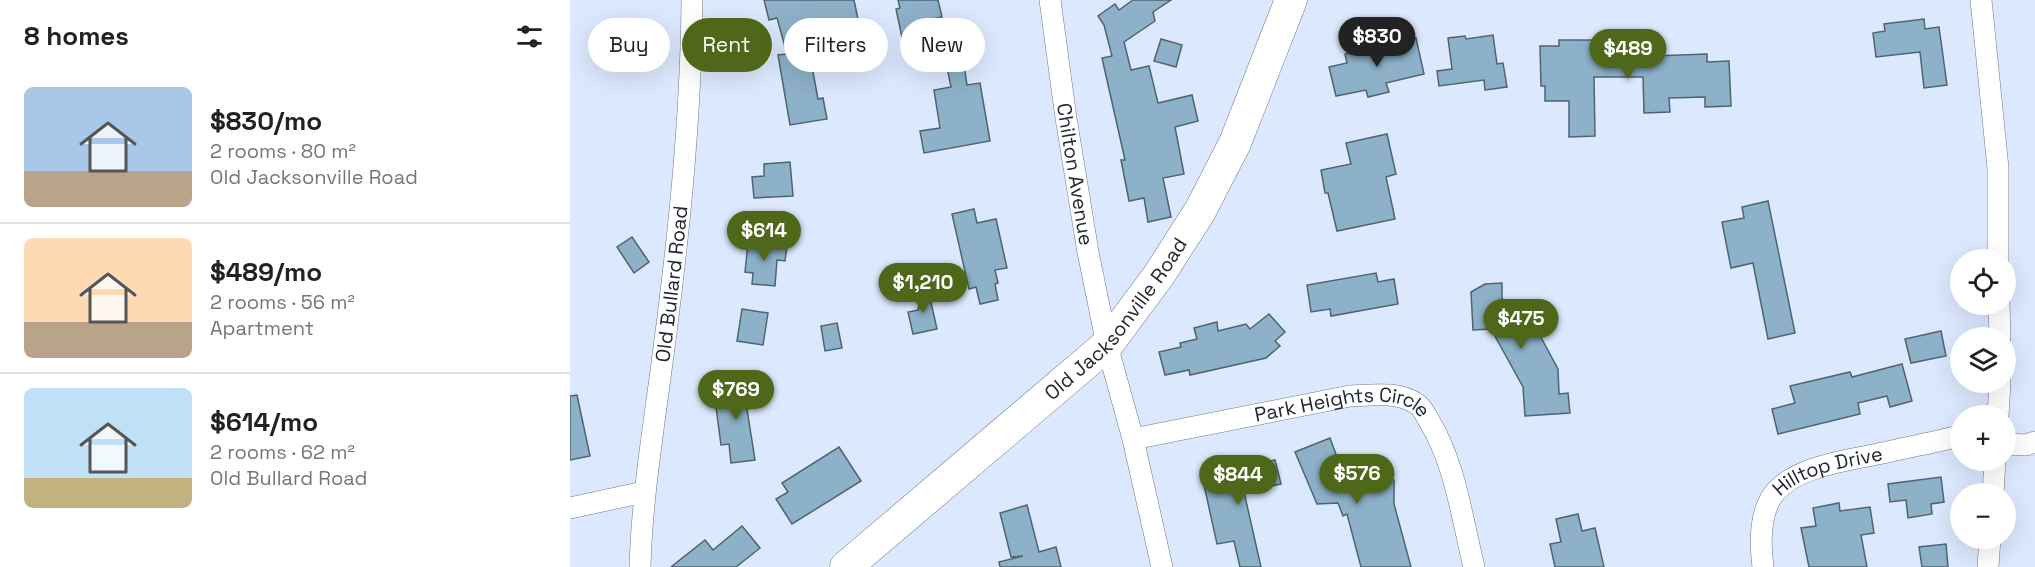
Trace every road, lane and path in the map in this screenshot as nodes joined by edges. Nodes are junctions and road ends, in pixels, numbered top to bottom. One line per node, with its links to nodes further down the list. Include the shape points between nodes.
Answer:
1 (692, 0): 11 (street, Old Bullard Road, via 692,70 682,191)
2 (1050, 0): 6 (street, Chilton Avenue, via 1082,219)
3 (1291, 0): 6 (main road, Old Jacksonville Road, via 1235,143 1200,211)
4 (1982, 0): 5 (street, via 1998,168)
5 (1998, 249)
6 (1107, 345): 8 (street, Chilton Avenue); 15 (main road, Old Jacksonville Road)
7 (1950, 438): 18 (street, Hilltop Drive, via 1822,466 1793,478 1774,494 1763,514)
8 (1133, 440): 16 (street, Chilton Avenue); 17 (street, Park Heights Circle, via 1350,396 1402,396 1419,405 1446,456)
9 (2035, 442): 10 (street)
10 (2016, 444)
11 (644, 492): 12 (street); 14 (street, Old Bullard Road)
12 (570, 508)
13 (1989, 549): 19 (street)
14 (640, 567)
15 (846, 567)
16 (1162, 567)
17 (1474, 567)
18 (1764, 567)
19 (1988, 567)

